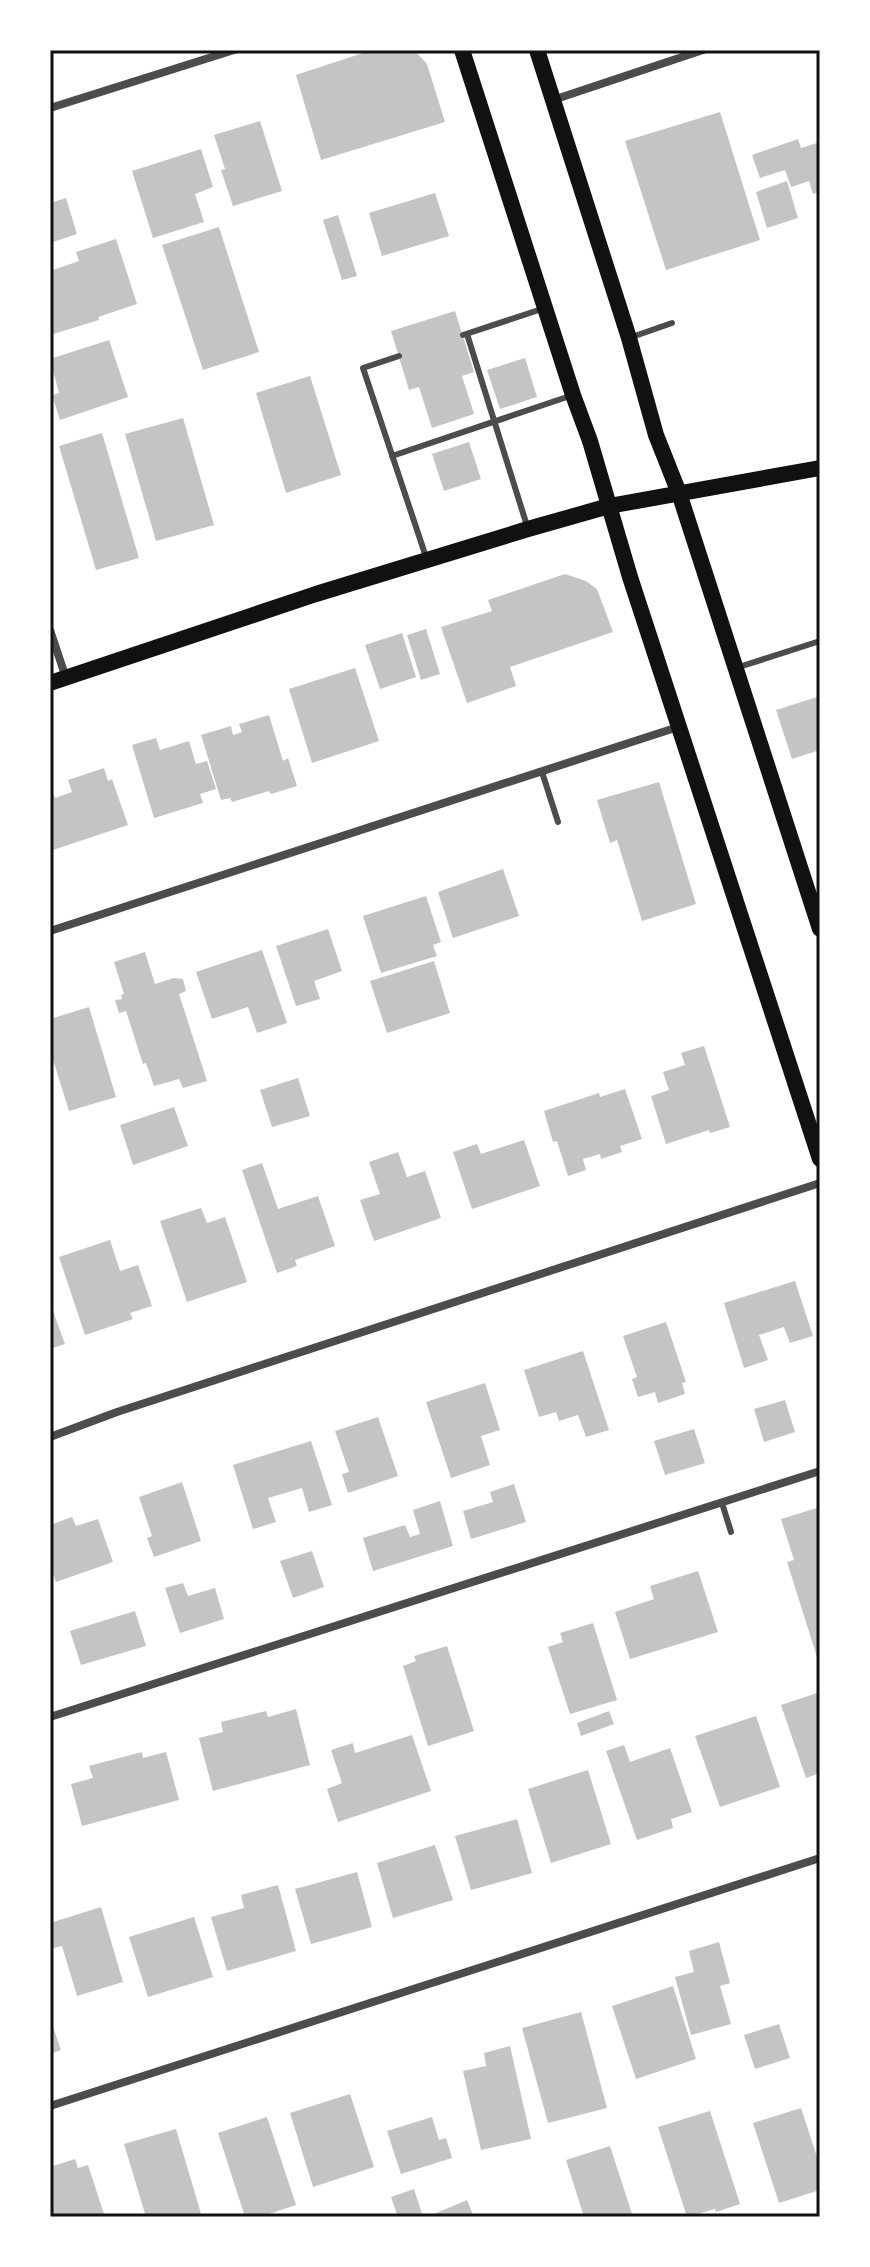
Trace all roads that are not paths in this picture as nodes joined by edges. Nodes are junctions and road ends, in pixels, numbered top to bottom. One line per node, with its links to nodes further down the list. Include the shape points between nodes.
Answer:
1 (462, 50): 7 (main road)
2 (537, 50): 5 (main road)
3 (703, 50): 5 (street)
4 (227, 51): 6 (street)
5 (553, 100): 9 (main road)
6 (50, 108)
7 (545, 308): 11 (main road); 12 (lane, via 465,334)
8 (672, 323): 9 (lane)
9 (629, 338): 15 (main road, via 656,435)
10 (399, 356): 13 (lane, via 363,368)
11 (573, 395): 12 (lane); 16 (main road)
12 (495, 422): 13 (lane); 17 (lane)
13 (392, 456): 18 (lane)
14 (820, 468): 15 (main road)
15 (679, 493): 16 (main road); 21 (main road)
16 (609, 506): 17 (main road); 23 (main road)
17 (528, 529): 18 (main road)
18 (427, 559): 22 (main road)
19 (50, 630): 22 (street)
20 (820, 641): 21 (lane)
21 (735, 668): 26 (main road)
22 (58, 680)
23 (679, 727): 24 (street); 28 (main road)
24 (542, 772): 25 (lane); 27 (street)
25 (558, 822)
26 (820, 929)
27 (50, 931)
28 (820, 1159)
29 (820, 1183): 30 (street)
30 (50, 1437)
31 (820, 1471): 32 (street)
32 (722, 1503): 33 (lane); 34 (street)
33 (731, 1532)
34 (50, 1717)
35 (820, 1858): 36 (street)
36 (50, 2106)

